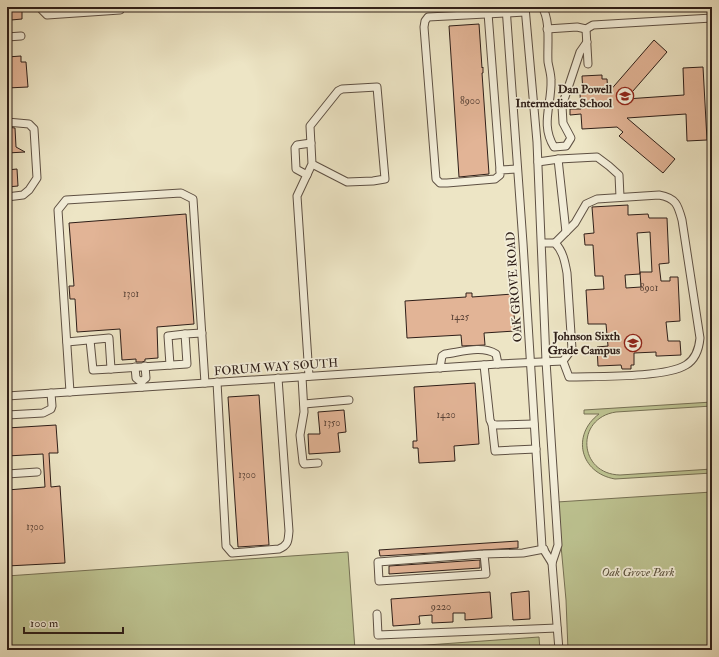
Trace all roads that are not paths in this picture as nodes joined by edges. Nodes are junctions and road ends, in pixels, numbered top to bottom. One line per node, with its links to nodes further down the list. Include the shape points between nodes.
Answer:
1 (42, 7): 2 (street, via 47,15 120,10)
2 (120, 7)
3 (542, 7): 8 (street)
4 (525, 9): 5 (street); 17 (street, OAK GROVE ROAD)
5 (506, 10): 6 (street); 19 (street, OAK GROVE ROAD)
6 (488, 13): 20 (street); 20 (street, via 435,16 424,21 434,172 440,183 447,183 496,179 500,175)
7 (712, 18): 9 (street, via 592,25)
8 (547, 29): 9 (street); 12 (street, via 551,81 547,113 548,137 554,147 566,146 572,138 563,123 562,106 580,52)
9 (586, 29): 12 (street)
10 (21, 36): 11 (street)
11 (7, 37)
12 (587, 42): 13 (street)
13 (588, 64)
14 (7, 122): 23 (street, via 29,124 34,129 37,178 23,195)
15 (311, 143): 18 (street); 18 (street, via 310,126 338,90 377,87 385,179 347,182); 21 (street, via 297,145 294,148 296,169)
16 (558, 159): 17 (street); 22 (street, via 597,158 619,175); 24 (street)
17 (538, 162): 25 (street, OAK GROVE ROAD)
18 (312, 164): 21 (street)
19 (517, 169): 20 (street); 33 (street, OAK GROVE ROAD)
20 (500, 170)
21 (307, 175): 41 (street, via 297,196)
22 (620, 197): 24 (street, via 597,199 586,204 575,223); 32 (street, via 659,195 677,204 682,220 700,338 698,352 687,364 678,369 627,375 569,377)
23 (7, 198)
24 (566, 232): 26 (street)
25 (542, 243): 26 (street); 31 (street, OAK GROVE ROAD)
26 (555, 243): 32 (street, via 565,260 567,273 572,349)
27 (202, 333): 28 (street); 30 (street, via 193,199 181,193 66,200 58,210); 44 (street)
28 (184, 334): 35 (street, via 168,336); 35 (street, via 187,364)
29 (90, 340): 30 (street); 40 (street, via 93,370); 40 (street, via 109,338)
30 (67, 342): 46 (street)
31 (546, 361): 32 (street, FORUM WAY SOUTH); 33 (street, FORUM WAY SOUTH); 60 (street, OAK GROVE ROAD, via 558,546)
32 (563, 361)
33 (530, 362): 34 (street, FORUM WAY SOUTH); 53 (street, OAK GROVE ROAD)
34 (498, 364): 36 (street, FORUM WAY SOUTH); 39 (street, via 496,354 489,350 471,350 445,354 442,356)
35 (170, 365): 37 (street)
36 (484, 365): 39 (street, FORUM WAY SOUTH); 52 (street)
37 (145, 366): 38 (street); 45 (street, via 146,378)
38 (135, 367): 40 (street); 45 (street, via 136,378)
39 (440, 368): 41 (street, FORUM WAY SOUTH)
40 (111, 369)
41 (305, 376): 42 (street, FORUM WAY SOUTH); 50 (street)
42 (278, 378): 43 (street, FORUM WAY SOUTH); 43 (street, via 288,542 280,549 232,553 226,546)
43 (217, 382): 44 (street, FORUM WAY SOUTH)
44 (205, 383): 45 (street, FORUM WAY SOUTH)
45 (141, 384): 46 (street, FORUM WAY SOUTH)
46 (70, 392): 47 (street, FORUM WAY SOUTH)
47 (51, 393): 48 (street, FORUM WAY SOUTH); 51 (street, via 52,406 48,411)
48 (7, 396)
49 (349, 400): 50 (street)
50 (304, 404): 55 (street, via 300,435 302,462)
51 (7, 416)
52 (492, 424): 53 (street); 54 (street, via 494,452)
53 (534, 424): 54 (street, OAK GROVE ROAD)
54 (536, 450): 58 (street, OAK GROVE ROAD)
55 (318, 463)
56 (37, 472): 57 (street)
57 (7, 474)
58 (544, 549): 59 (street, via 523,553); 60 (street, OAK GROVE ROAD)
59 (484, 554): 59 (street, via 378,562 379,581 486,574)
60 (552, 563): 62 (street, OAK GROVE ROAD)
61 (377, 614): 62 (street, via 378,635)
62 (557, 628): 63 (street, OAK GROVE ROAD)
63 (559, 650)

